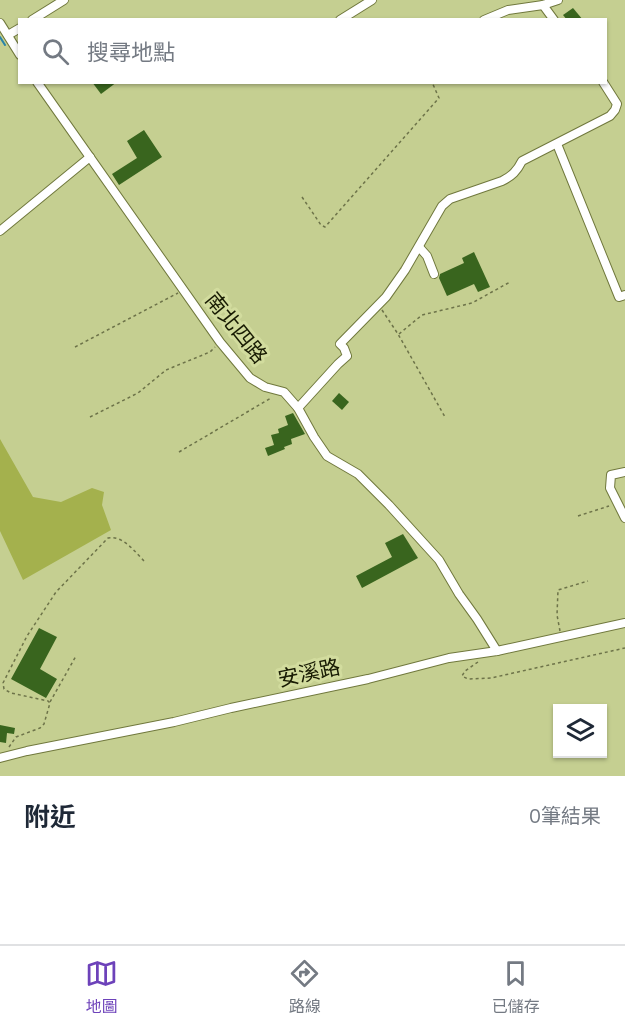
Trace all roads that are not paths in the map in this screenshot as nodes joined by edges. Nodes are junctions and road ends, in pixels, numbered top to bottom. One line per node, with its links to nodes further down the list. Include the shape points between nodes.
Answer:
1 (64, 0): 5 (street)
2 (372, 0): 6 (street)
3 (558, 0): 4 (street)
4 (543, 5): 7 (street, via 508,10); 8 (street)
5 (36, 18)
6 (343, 18)
7 (489, 18)
8 (553, 18)
9 (0, 23): 11 (street)
10 (18, 29): 11 (street)
11 (8, 35): 12 (street)
12 (18, 52)
13 (38, 84): 16 (street, 南北四路)
14 (604, 84): 15 (street, via 617,104 615,110)
15 (557, 144): 18 (street, via 522,161 518,170 502,181 450,199); 20 (street, via 619,297)
16 (90, 156): 17 (street); 21 (street, 南北四路, via 220,342 250,378 284,392)
17 (0, 231)
18 (419, 247): 19 (street); 21 (street, via 387,297 340,344 347,356)
19 (434, 274)
20 (625, 295)
21 (298, 408): 25 (street, 南北四路, via 327,456 358,474 439,560)
22 (625, 472): 23 (street, via 611,475 610,489)
23 (625, 518)
24 (625, 623): 25 (street, 安溪路)
25 (497, 651): 26 (street, 安溪路, via 449,658)
26 (0, 758)

